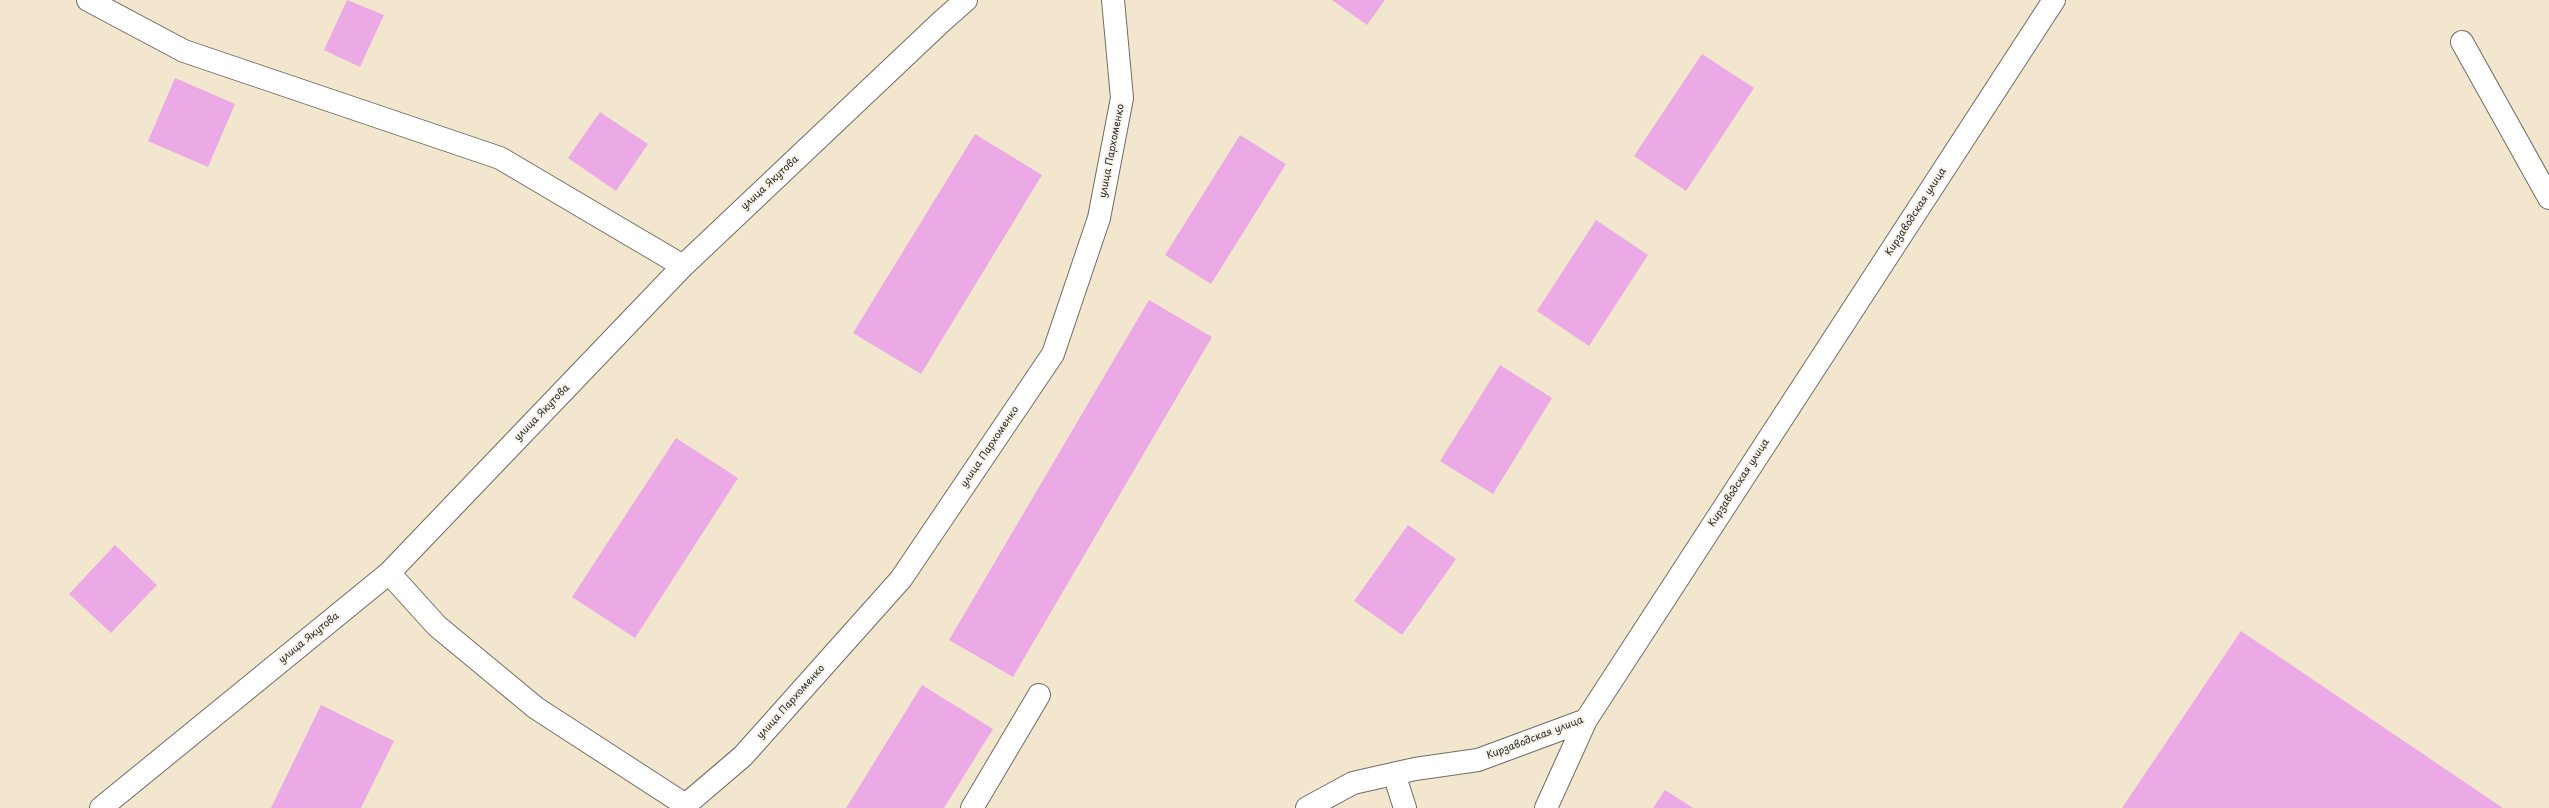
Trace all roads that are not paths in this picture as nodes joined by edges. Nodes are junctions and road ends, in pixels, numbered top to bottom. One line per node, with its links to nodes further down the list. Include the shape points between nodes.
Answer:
1 (88, 0): 7 (street, via 184,51 500,158)
2 (966, 0): 7 (street, улица Якутова)
3 (1113, 0): 12 (street, улица Пархоменко, via 1122,98 1099,218 1053,354 901,579 743,756)
4 (2054, 0): 10 (street, Кирзаводская улица)
5 (2462, 42): 6 (street)
6 (2549, 198)
7 (683, 266): 8 (street, улица Якутова)
8 (389, 573): 12 (street, via 437,626 536,708); 13 (street, улица Якутова)
9 (1039, 696): 14 (street)
10 (1586, 720): 11 (street, Кирзаводская улица, via 1478,760); 17 (street)
11 (1394, 774): 15 (street, Кирзаводская улица, via 1353,783); 16 (street)
12 (683, 806)
13 (100, 808)
14 (972, 808)
15 (1307, 808)
16 (1405, 808)
17 (1546, 808)

